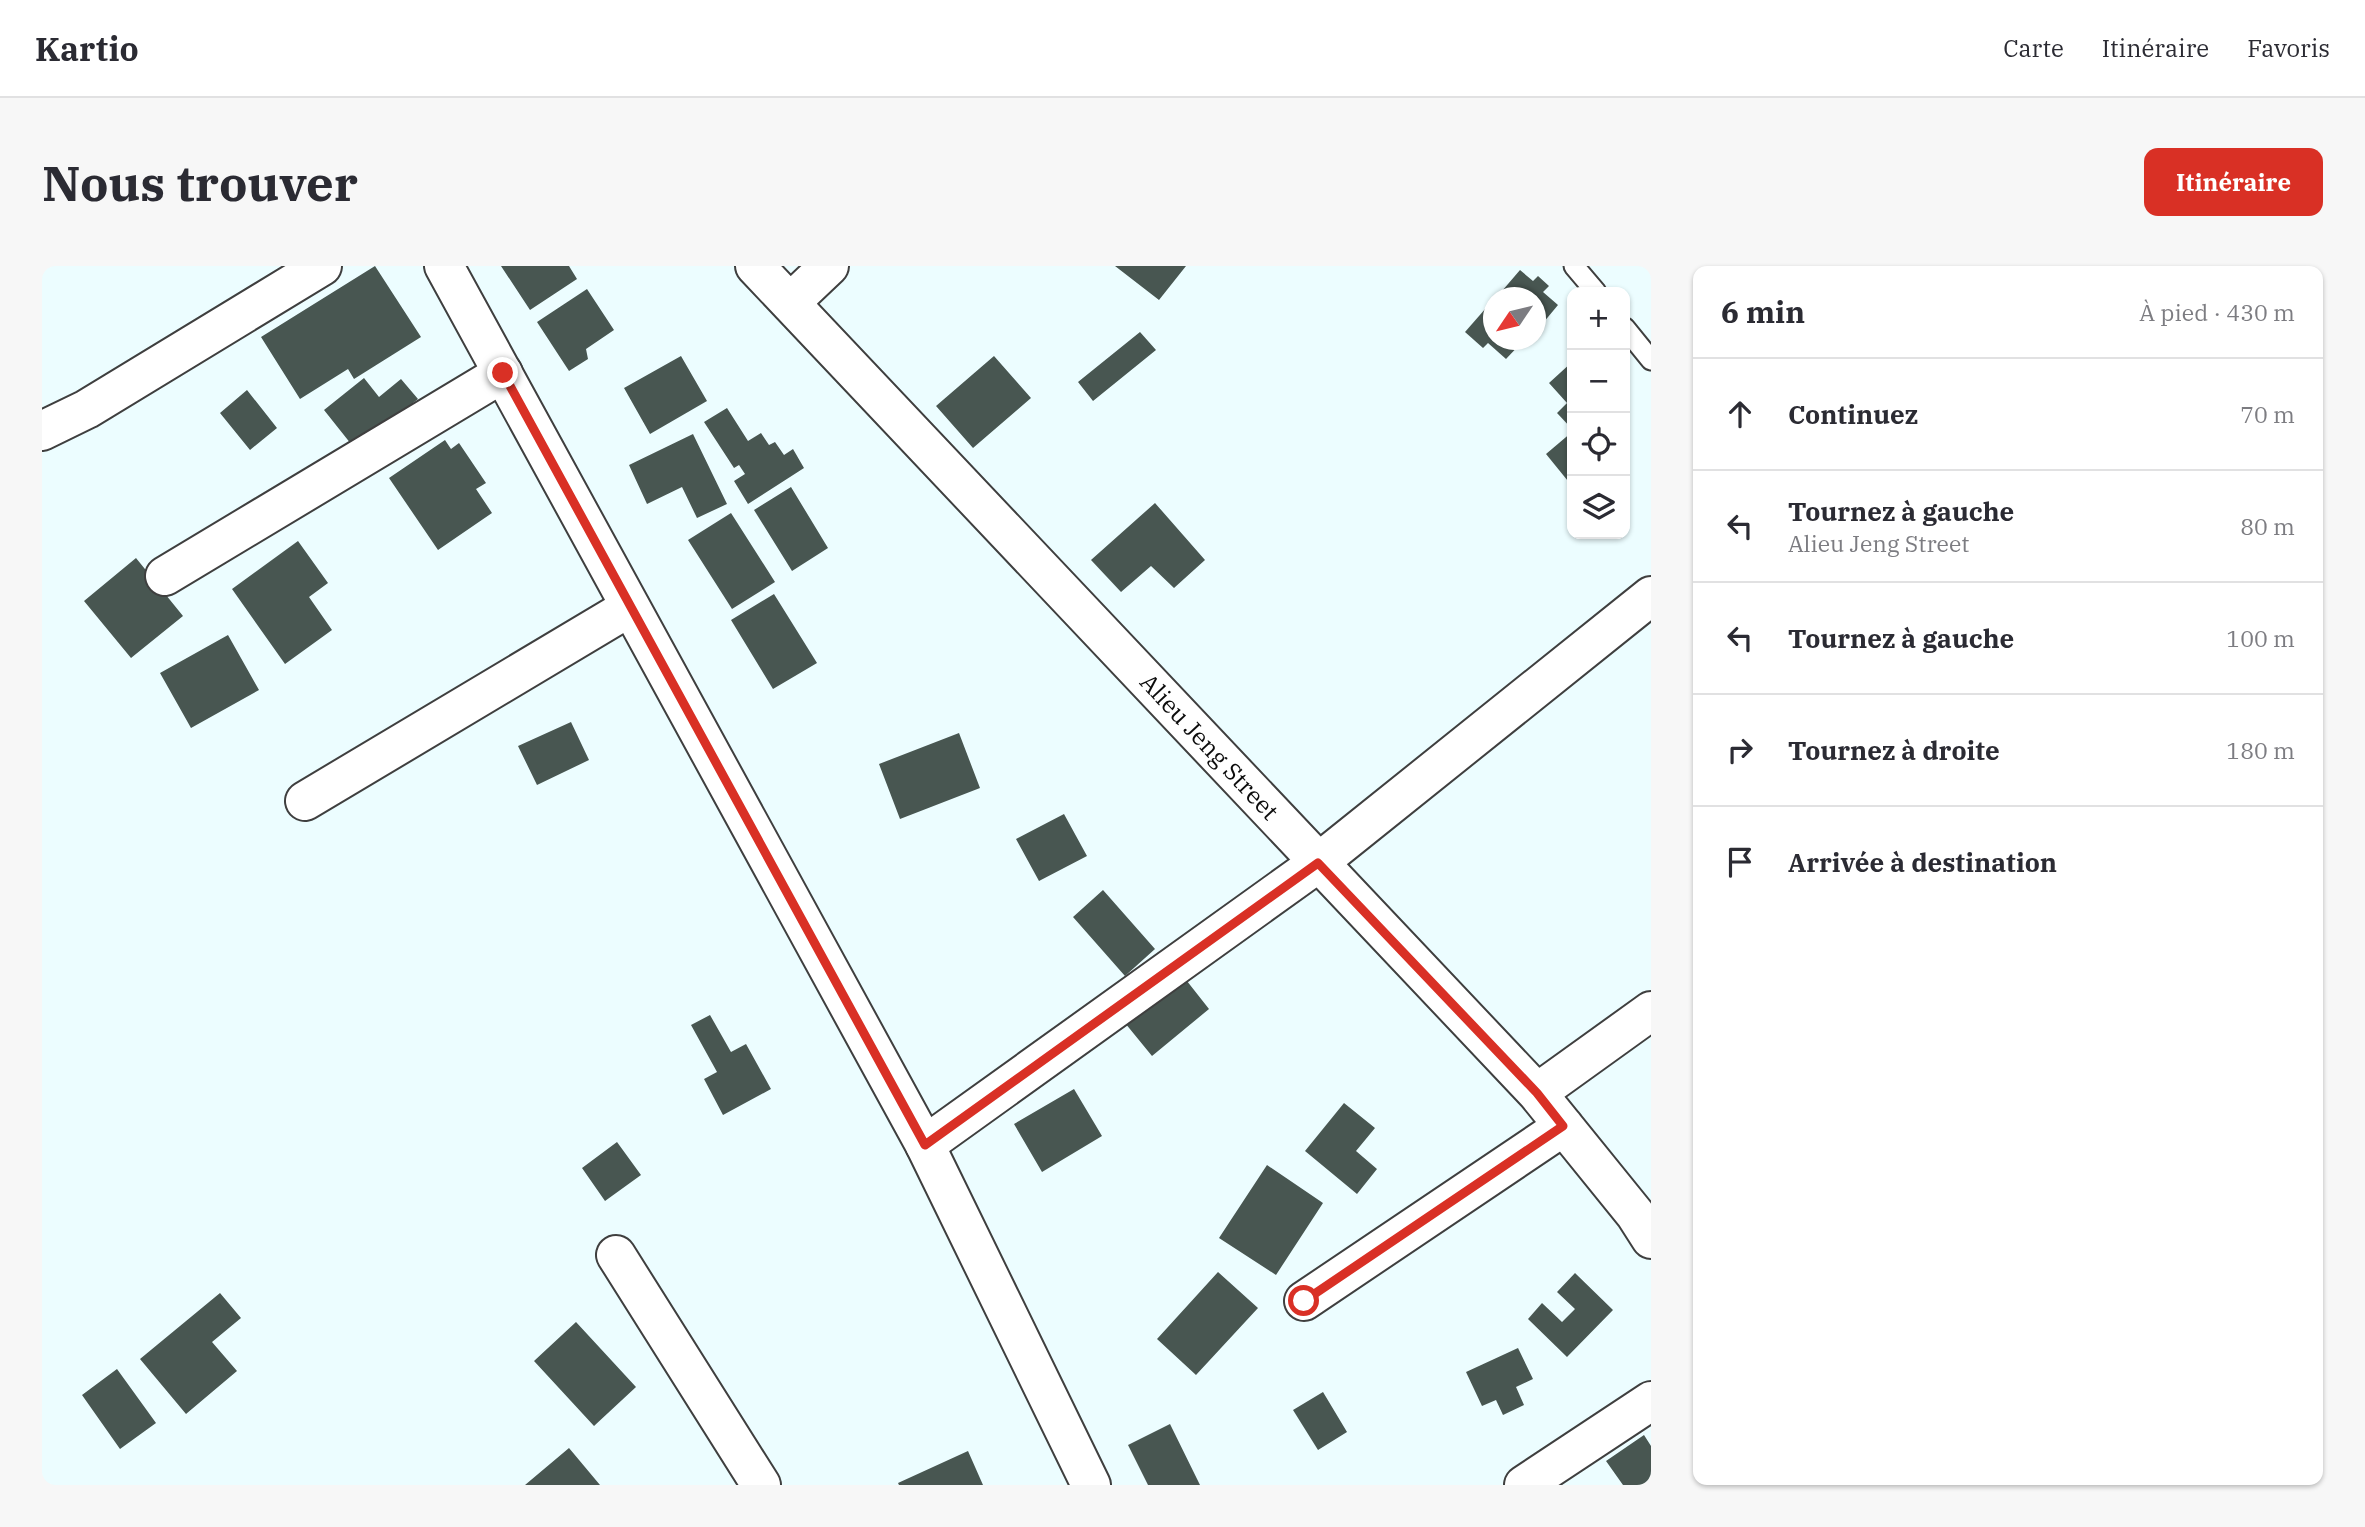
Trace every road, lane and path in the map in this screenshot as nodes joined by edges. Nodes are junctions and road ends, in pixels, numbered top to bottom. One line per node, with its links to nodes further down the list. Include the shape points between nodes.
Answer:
1 (322, 266): 11 (street, via 88,409)
2 (444, 266): 10 (street)
3 (755, 266): 7 (street, Alieu Jeng Street)
4 (829, 266): 7 (street)
5 (1574, 266): 6 (lane)
6 (1592, 287)
7 (790, 303): 16 (street, Alieu Jeng Street)
8 (1630, 334): 9 (lane)
9 (1651, 360)
10 (503, 373): 12 (street); 14 (street)
11 (42, 431)
12 (165, 576)
13 (1651, 596): 16 (street)
14 (631, 607): 15 (street); 20 (street)
15 (305, 801)
16 (1318, 863): 18 (street, Alieu Jeng Street); 20 (street)
17 (1651, 1011): 18 (street)
18 (1537, 1093): 19 (street, Alieu Jeng Street)
19 (1563, 1126): 21 (street, Alieu Jeng Street); 23 (street)
20 (925, 1145): 26 (street)
21 (1651, 1239)
22 (616, 1255): 25 (street)
23 (1304, 1301)
24 (1651, 1401): 27 (street)
25 (761, 1485)
26 (1091, 1485)
27 (1524, 1485)

